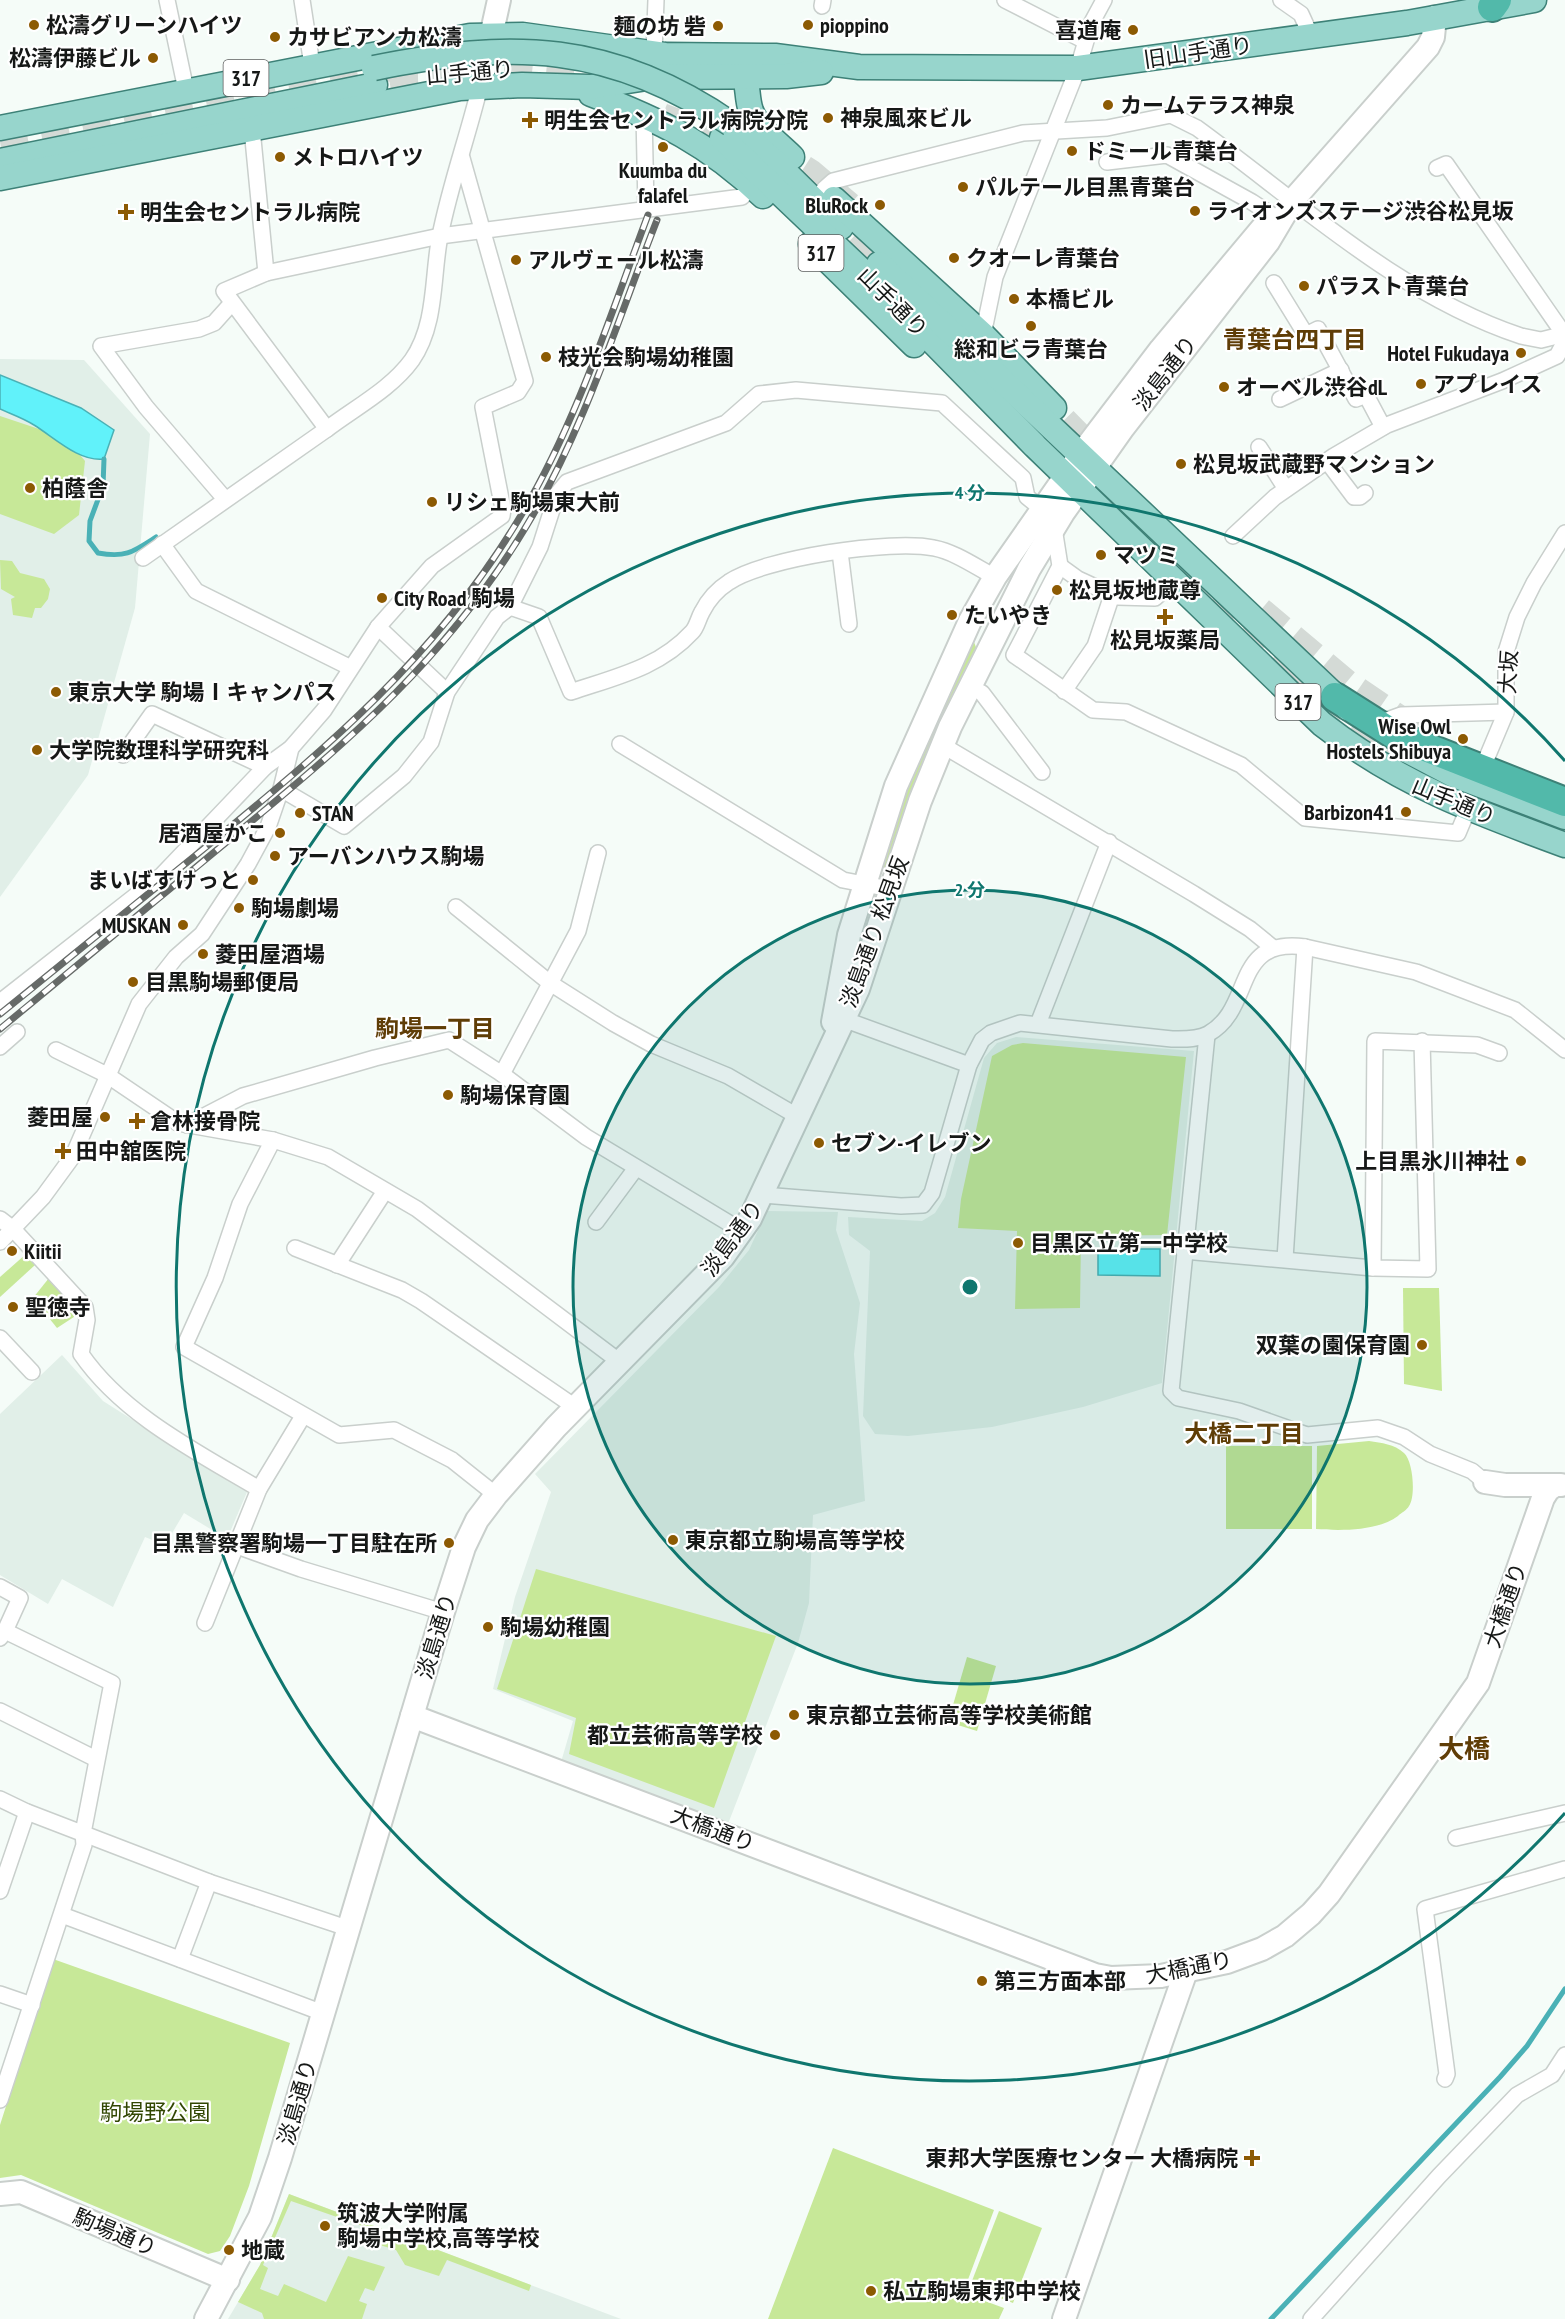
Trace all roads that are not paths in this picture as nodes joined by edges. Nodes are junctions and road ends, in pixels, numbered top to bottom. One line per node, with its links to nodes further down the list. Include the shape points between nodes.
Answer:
1 (167, 0): 22 (street)
2 (302, 0): 15 (street)
3 (499, 0): 11 (main road)
4 (656, 0): 14 (street)
5 (1005, 0): 13 (street)
6 (1104, 0): 13 (street)
7 (1281, 0): 12 (street, via 1301,14)
8 (1534, 0): 9 (main road, 旧山手通り / 317)
9 (1495, 3): 10 (main road, 旧山手通り / 317)
10 (1436, 9): 12 (main road, 旧山手通り / 317); 36 (main road, 淡島通り, via 1428,47)
11 (493, 34): 14 (main road, 317, via 545,37); 15 (main road, 317); 20 (main road)
12 (1311, 36): 17 (main road, 旧山手通り / 317)
13 (1086, 41): 17 (street)
14 (659, 54): 16 (main road, 旧山手通り / 317, via 775,56); 18 (main road, 317, via 676,65 736,66)
15 (312, 65): 22 (main road, 317)
16 (859, 67): 17 (main road, 旧山手通り / 317); 18 (main road, 旧山手通り / 317, via 786,76)
17 (1078, 68): 27 (street)
18 (746, 75): 21 (main road, 317, via 654,77); 35 (main road, 317, via 754,118)
19 (374, 77): 26 (main road, 山手通り / 317, via 478,67 555,69 606,81); 28 (main road, 山手通り / 317); 30 (main road, 山手通り / 317)
20 (480, 86): 21 (main road, 317); 25 (main road, 317, via 414,95); 29 (street)
21 (590, 87): 23 (main road, 317, via 591,94)
22 (186, 90): 24 (main road, 317)
23 (644, 114): 34 (main road, 317, via 688,137); 37 (street)
24 (0, 128)
25 (252, 129): 33 (main road, 317); 41 (street)
26 (727, 131): 51 (main road, 山手通り / 317); 53 (main road, 山手通り / 317, via 775,162)
27 (1053, 132): 35 (street, via 1023,133 832,181); 36 (street, via 1107,128 1171,115 1197,128); 45 (street, via 996,277)
28 (0, 144)
29 (462, 158): 39 (street); 40 (street)
30 (0, 161)
31 (1107, 162): 38 (street, via 1167,155)
32 (1437, 168): 44 (street, via 1446,164)
33 (0, 178)
34 (752, 186): 37 (street, via 742,197); 51 (main road, 317, via 998,425)
35 (824, 189): 45 (main road, 317)
36 (1293, 200): 38 (main road, 淡島通り); 44 (street, via 1371,259 1445,301 1521,336 1541,340); 53 (main road, 淡島通り, via 1268,242)
37 (646, 208): 39 (street)
38 (1273, 216): 53 (main road, 淡島通り, via 1161,349)
39 (481, 229): 40 (street); 71 (street, via 525,381 519,392 483,406 502,516 432,566)
40 (440, 236): 41 (street); 50 (street, via 429,316 413,358 388,385)
41 (266, 273): 43 (street, via 224,291)
42 (1274, 283): 47 (street, via 1306,335 1318,329)
43 (231, 304): 50 (street); 58 (street, via 214,324 200,329 101,346 146,407)
44 (1565, 332)
45 (983, 335): 53 (main road, 317, via 1062,417)
46 (1565, 341): 49 (street, via 1557,356)
47 (1341, 370): 48 (street); 49 (street, via 1356,399 1366,395)
48 (1280, 399)
49 (1383, 427): 54 (street)
50 (327, 429): 58 (street)
51 (1035, 447): 55 (main road, 山手通り / 317)
52 (1259, 447): 56 (street)
53 (1088, 460): 55 (main road, 淡島通り); 76 (main road, 山手通り / 317)
54 (1327, 460): 56 (street); 57 (street, via 1354,496)
55 (1072, 481): 59 (main road, 淡島通り 松見坂); 67 (main road, 山手通り / 317)
56 (1286, 489): 61 (street)
57 (1365, 494)
58 (225, 500): 62 (street)
59 (1048, 519): 65 (street); 66 (main road, 淡島通り 松見坂); 69 (street, via 1027,497 1023,478 942,403 775,391 759,394 726,423 567,483 557,494 540,547); 73 (main road, 淡島通り 松見坂, via 1029,569)
60 (1565, 533): 77 (street, 大坂, via 1517,618 1506,652)
61 (1233, 536)
62 (162, 544): 64 (street); 72 (street, via 196,591)
63 (840, 552): 66 (street, via 913,545 934,548); 69 (street, via 741,574 714,595 694,630 671,652 650,665 571,692 539,617); 70 (street)
64 (142, 558)
65 (1060, 566): 68 (street); 75 (street, via 1014,655)
66 (995, 577): 93 (main road, 淡島通り 松見坂, via 916,737)
67 (1174, 581): 68 (street, via 1155,598); 88 (main road, 山手通り / 317, via 1301,704 1345,741 1393,773)
68 (1113, 595): 75 (street, via 1095,646)
69 (510, 607): 74 (street, via 497,617)
70 (849, 624)
71 (378, 627): 72 (street); 74 (street)
72 (349, 667): 81 (street, via 324,710)
73 (969, 686): 80 (main road, 淡島通り 松見坂); 84 (street, via 982,693)
74 (447, 692): 86 (street, via 431,742 404,776 344,826)
75 (1064, 692): 88 (street, via 1093,710 1126,712 1241,765 1305,818 1458,833)
76 (1335, 698): 78 (highway); 85 (main road, 山手通り / 317, via 1418,757)
77 (1506, 712): 78 (street, via 1401,715); 85 (street, 大坂)
78 (1375, 725): 85 (highway)
79 (620, 744): 93 (street, via 843,880)
80 (942, 745): 90 (street); 94 (main road, 淡島通り 松見坂)
81 (291, 748): 83 (street); 86 (street)
82 (123, 755): 83 (street, via 152,714)
83 (265, 766): 99 (street, via 162,875)
84 (1042, 772)
85 (1479, 777): 87 (highway); 89 (main road, 山手通り / 317)
86 (281, 789): 112 (street, via 268,827 248,864 202,934 176,957 140,1004)
87 (1565, 802)
88 (1468, 809): 91 (main road, 山手通り / 317)
89 (1565, 817)
90 (1108, 842): 96 (street, via 1250,929); 101 (street)
91 (1565, 845)
92 (598, 853): 98 (street, via 578,931)
93 (864, 884): 94 (street); 105 (main road, 淡島通り 松見坂, via 849,935)
94 (890, 889): 100 (main road, 淡島通り 松見坂, via 858,989)
95 (456, 907): 98 (street)
96 (1272, 947): 97 (street); 103 (street, via 1249,972 1224,1021)
97 (1305, 947): 108 (street, via 1416,972 1515,1010); 126 (street)
98 (550, 983): 111 (street); 113 (street, via 651,1044 728,1076)
99 (0, 1002)
100 (843, 1019): 105 (main road, 淡島通り 松見坂); 110 (street)
101 (1038, 1024): 103 (street, via 1172,1039); 110 (street, via 1020,1023 991,1033 982,1040)
102 (17, 1032): 106 (street)
103 (1207, 1035): 125 (street)
104 (1422, 1041): 109 (street, via 1484,1045); 128 (street, via 1375,1041); 128 (street, via 1428,1269)
105 (830, 1044): 113 (main road, 淡島通り)
106 (0, 1047)
107 (57, 1050): 112 (street)
108 (1565, 1050)
109 (1499, 1053)
110 (969, 1065): 118 (street, via 933,1193 923,1205)
111 (501, 1074): 114 (street, via 449,1040 435,1042 243,1096); 116 (street, via 586,1137)
112 (107, 1075): 114 (street, via 178,1123); 121 (street, via 73,1156)
113 (797, 1116): 118 (main road, 淡島通り)
114 (187, 1125): 115 (street)
115 (273, 1140): 117 (street, via 328,1157); 133 (street, via 240,1204 215,1278 184,1347)
116 (636, 1168): 120 (street); 122 (street)
117 (385, 1191): 127 (street); 130 (street, via 417,1209)
118 (763, 1195): 122 (main road, 淡島通り)
119 (0, 1219): 121 (street)
120 (596, 1222)
121 (13, 1229): 123 (street); 136 (street, via 84,1307 87,1320 81,1354 115,1395 194,1451)
122 (742, 1231): 130 (main road, 淡島通り, via 702,1280)
123 (0, 1242)
124 (295, 1248): 127 (street)
125 (1184, 1251): 126 (street); 134 (street, via 1171,1391 1178,1398 1239,1411 1307,1435 1378,1428 1472,1471)
126 (1285, 1259): 128 (street)
127 (337, 1265): 132 (street, via 421,1301)
128 (1373, 1268)
129 (0, 1338): 131 (street)
130 (620, 1362): 132 (main road, 淡島通り)
131 (32, 1372)
132 (575, 1407): 137 (main road, 淡島通り)
133 (303, 1416): 136 (street); 137 (street, via 339,1435 394,1431 452,1460)
134 (1485, 1482): 135 (main road)
135 (1560, 1485): 157 (main road, 大橋通り, via 1548,1490 1540,1506 1478,1683 1329,1894 1285,1936 1262,1949)
136 (259, 1489): 138 (street)
137 (496, 1495): 140 (main road, 淡島通り, via 477,1520 464,1547)
138 (237, 1546): 140 (street); 141 (street)
139 (0, 1587): 142 (street, via 20,1598)
140 (442, 1612): 144 (main road, 淡島通り)
141 (205, 1623)
142 (2, 1634): 145 (street, via 112,1683)
143 (0, 1711): 145 (street)
144 (412, 1716): 155 (main road, 淡島通り); 157 (main road, 大橋通り, via 1095,1975 1111,1978)
145 (96, 1759): 149 (street)
146 (0, 1798): 147 (street)
147 (27, 1812): 149 (street); 153 (street)
148 (1565, 1814): 150 (street)
149 (83, 1833): 152 (street); 154 (street, via 84,1845)
150 (1456, 1838)
151 (1565, 1869): 162 (street, via 1425,1909)
152 (209, 1882): 155 (street); 156 (street)
153 (0, 1891)
154 (62, 1915): 156 (street); 159 (street)
155 (347, 1928): 160 (main road, 淡島通り)
156 (180, 1959): 160 (street)
157 (1186, 1971): 167 (main road)
158 (0, 1994): 159 (street)
159 (32, 2005): 163 (street)
160 (323, 2013): 165 (main road, 淡島通り, via 260,2217)
161 (1565, 2055): 168 (street, via 1552,2075 1517,2095 1439,2176)
162 (1445, 2079)
163 (0, 2100)
164 (0, 2194): 165 (main road, 駒場通り, via 21,2192)
165 (228, 2280): 166 (main road, 淡島通り)
166 (206, 2319)
167 (1064, 2319)
168 (1311, 2319)

